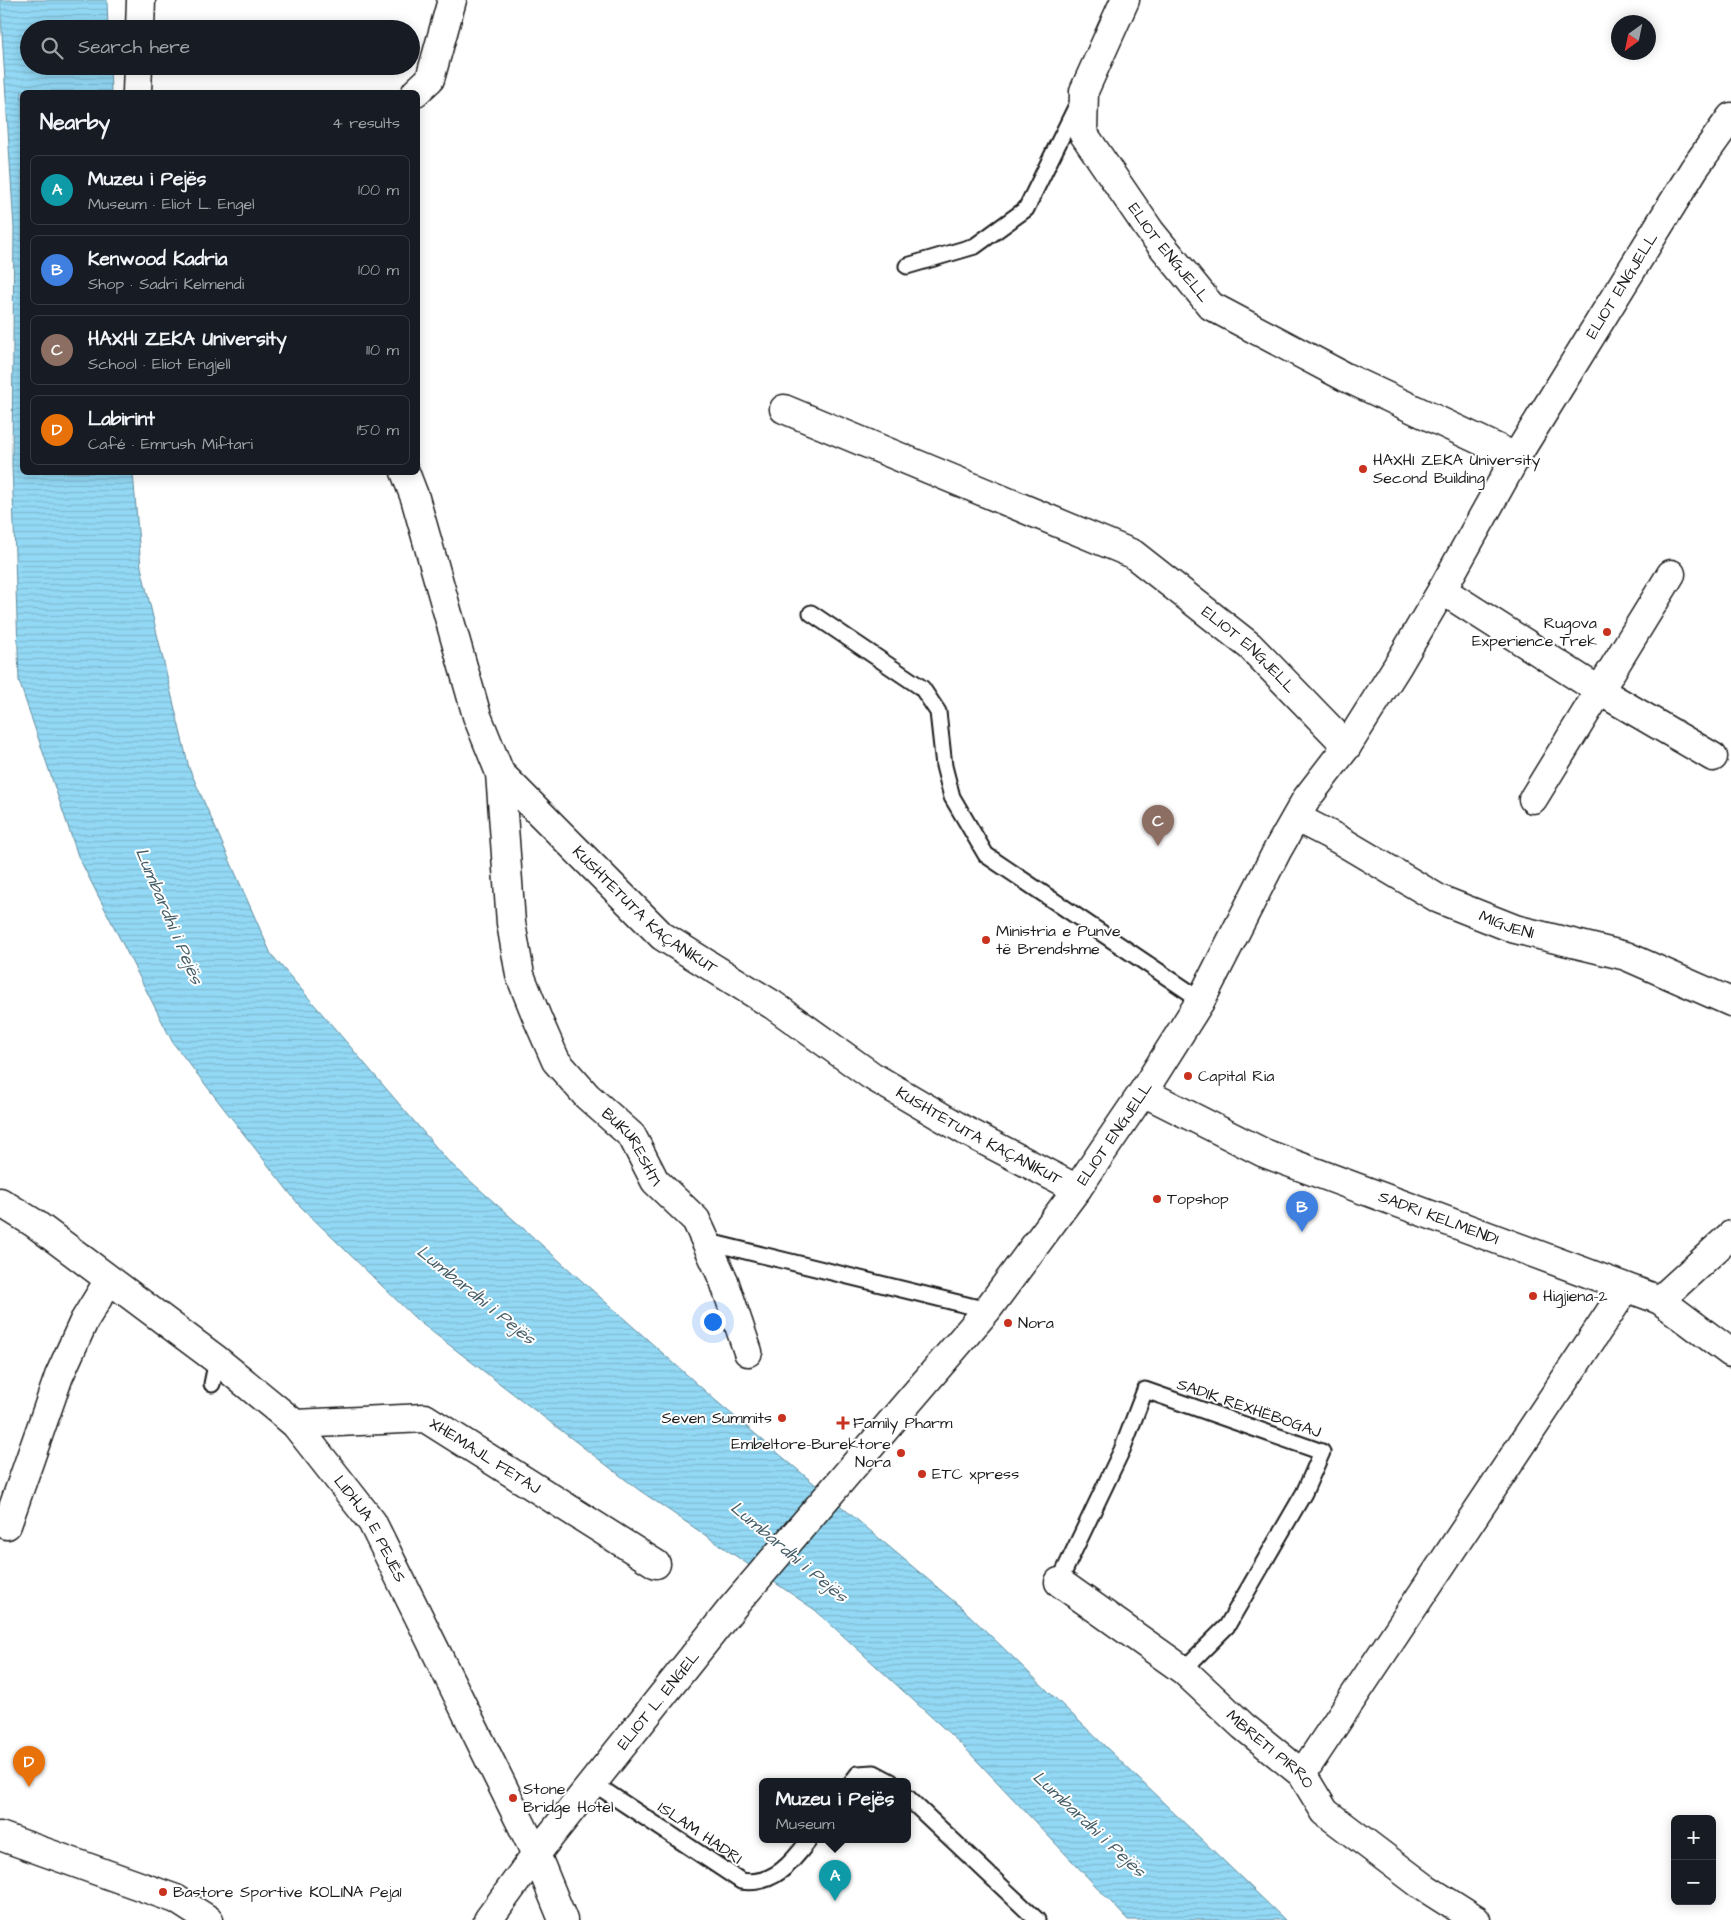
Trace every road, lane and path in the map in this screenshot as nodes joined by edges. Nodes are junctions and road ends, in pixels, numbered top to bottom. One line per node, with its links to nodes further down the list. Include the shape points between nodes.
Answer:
1 (141, 0): 4 (street)
2 (452, 0): 7 (street, via 430,79)
3 (1125, 0): 8 (street, ELIOT ENGJELL)
4 (140, 20)
5 (138, 75): 6 (street)
6 (137, 90)
7 (418, 90)
8 (1084, 91): 10 (lane, via 1026,209 975,246); 12 (street, ELIOT ENGJELL, via 1083,133 1150,231 1211,306 1345,377)
9 (1731, 117): 12 (street, ELIOT ENGJELL, via 1694,169)
10 (907, 266)
11 (784, 409): 18 (street, ELIOT ENGJELL, via 1132,554 1250,646)
12 (1516, 457): 15 (street, ELIOT ENGJELL)
13 (405, 475): 20 (street, KUSHTETUTA KAÇANIKUT, via 415,498 477,716)
14 (1671, 574): 17 (street)
15 (1442, 590): 17 (street); 18 (street, ELIOT ENGJELL)
16 (811, 613): 23 (lane, via 922,688 938,712 944,766 952,797 986,855)
17 (1600, 690): 19 (street); 21 (street)
18 (1347, 746): 22 (street, ELIOT ENGJELL, via 1307,798)
19 (1713, 758)
20 (500, 774): 26 (street, KUSHTETUTA KAÇANIKUT, via 662,936 773,1005 872,1076 964,1130); 29 (street, BUKURESHTI, via 512,923 520,975 545,1037 556,1061 587,1096 632,1136 655,1181 696,1220)
21 (1534, 799)
22 (1296, 818): 23 (street, ELIOT ENGJELL); 24 (street, MIGJENI, via 1439,899 1515,929 1626,956)
23 (1201, 1000): 25 (street, ELIOT ENGJELL)
24 (1731, 1002)
25 (1143, 1092): 26 (street, ELIOT ENGJELL); 31 (street, SADRI KELMENDI, via 1264,1153)
26 (1076, 1189): 33 (street, ELIOT ENGJELL)
27 (0, 1202): 30 (street, LIDHJA E PEJËS, via 34,1223)
28 (1731, 1235): 32 (street)
29 (706, 1241): 33 (lane); 34 (street, via 724,1281)
30 (109, 1280): 36 (street, LIDHJA E PEJËS, via 214,1372); 38 (street, via 84,1321 60,1376)
31 (1626, 1288): 32 (street, SADRI KELMENDI); 42 (street)
32 (1660, 1300): 35 (street, SADRI KELMENDI)
33 (987, 1310): 37 (street, ELIOT ENGJELL)
34 (748, 1352)
35 (1731, 1353)
36 (295, 1424): 39 (street, XHEMAJL FETAJ, via 425,1418); 49 (street, LIDHJA E PEJËS, via 372,1522)
37 (835, 1488): 45 (street, ELIOT L. ENGEL, via 732,1608)
38 (7, 1525)
39 (656, 1564)
40 (1059, 1582): 41 (street, MBRETI PIRRO); 41 (lane, SADIK REXHËBOGAJ, via 1122,1450 1145,1390 1322,1452 1304,1493 1226,1626)
41 (1183, 1670): 42 (street, MBRETI PIRRO, via 1243,1726)
42 (1302, 1774): 54 (street, MBRETI PIRRO, via 1325,1812 1424,1887)
43 (855, 1778): 44 (lane, via 858,1774 874,1773)
44 (883, 1778)
45 (593, 1783): 48 (lane, ISLAM HADRI, via 741,1881 755,1883 788,1867); 49 (street, ELIOT L. ENGEL)
46 (911, 1801): 53 (lane)
47 (0, 1836): 50 (street, via 32,1850 176,1898)
48 (807, 1843)
49 (536, 1854): 51 (street, ELIOT L. ENGEL); 52 (street, LIDHJA E PEJËS)
50 (209, 1920)
51 (488, 1920)
52 (563, 1920)
53 (1037, 1920)
54 (1476, 1920)

